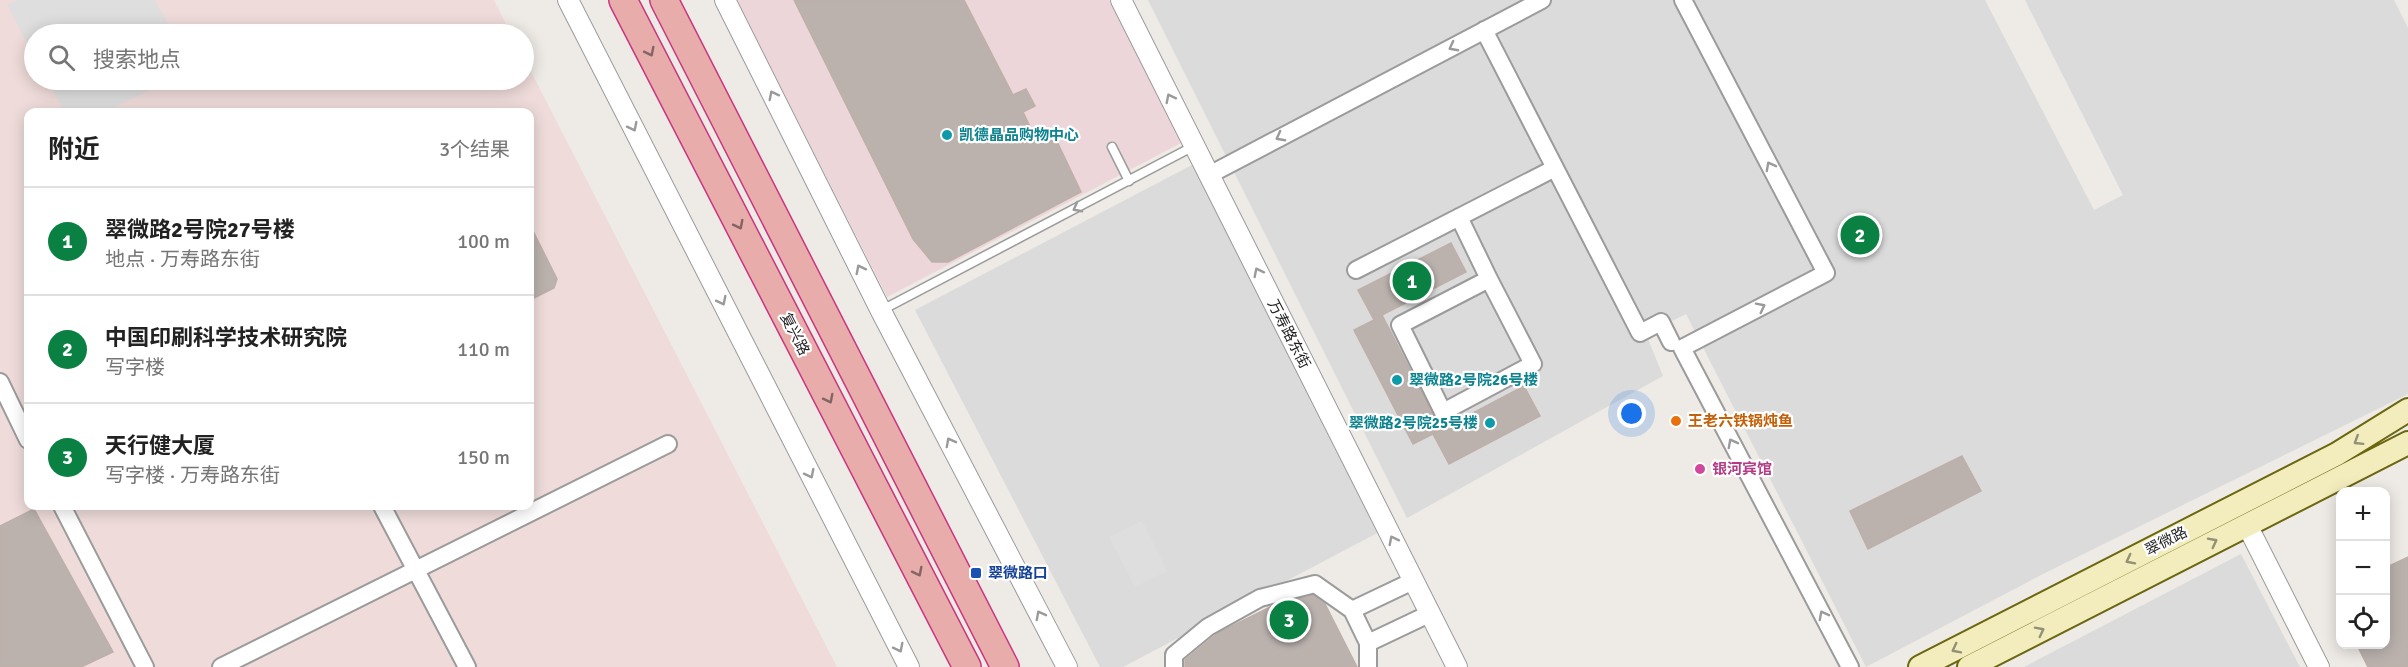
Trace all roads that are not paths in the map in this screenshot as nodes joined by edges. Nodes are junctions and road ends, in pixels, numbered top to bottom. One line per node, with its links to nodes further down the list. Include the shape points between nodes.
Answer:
1 (568, 0): 35 (street, one-way to 35)
2 (623, 0): 36 (highway, 复兴路, one-way to 36)
3 (664, 0): 37 (highway)
4 (725, 0): 17 (street, one-way to 4)
5 (1120, 0): 9 (street, 万寿路东街, one-way to 5)
6 (1542, 0): 8 (street)
7 (1683, 0): 42 (street, one-way to 7, via 1682,348 1826,273)
8 (1484, 30): 11 (street); 12 (street, one-way to 12)
9 (1195, 146): 12 (street, 万寿路东街); 13 (lane)
10 (1112, 147): 13 (lane)
11 (1555, 168): 14 (street); 18 (street, via 1640,333 1661,322)
12 (1209, 175): 28 (street, 万寿路东街, one-way to 12)
13 (1129, 181): 17 (lane, one-way to 17)
14 (1459, 217): 15 (street); 16 (street)
15 (1356, 270)
16 (1489, 279): 16 (street, via 1533,364 1443,412 1400,325)
17 (881, 311): 38 (street, one-way to 17)
18 (1671, 342)
19 (0, 382): 21 (street)
20 (2408, 410): 43 (main road, 翠微路, one-way to 43, via 2337,454)
21 (24, 432)
22 (2408, 443): 26 (main road, 翠微路)
23 (668, 444): 27 (street)
24 (64, 510): 32 (street)
25 (384, 510): 27 (street)
26 (2247, 525): 44 (main road, 翠微路, one-way to 26); 45 (street)
27 (414, 570): 33 (street); 34 (street)
28 (1413, 581): 29 (street); 30 (street, 万寿路东街)
29 (1352, 610): 31 (street); 39 (street, via 1315,585 1260,598 1208,627 1174,656)
30 (1430, 614): 31 (street); 41 (street, 万寿路东街)
31 (1368, 644): 40 (street)
32 (145, 667)
33 (221, 667)
34 (467, 667)
35 (909, 667)
36 (967, 667)
37 (1005, 667)
38 (1067, 667)
39 (1174, 667)
40 (1368, 667)
41 (1457, 667)
42 (1850, 667)
43 (1920, 667)
44 (1969, 667)
45 (2319, 667)

